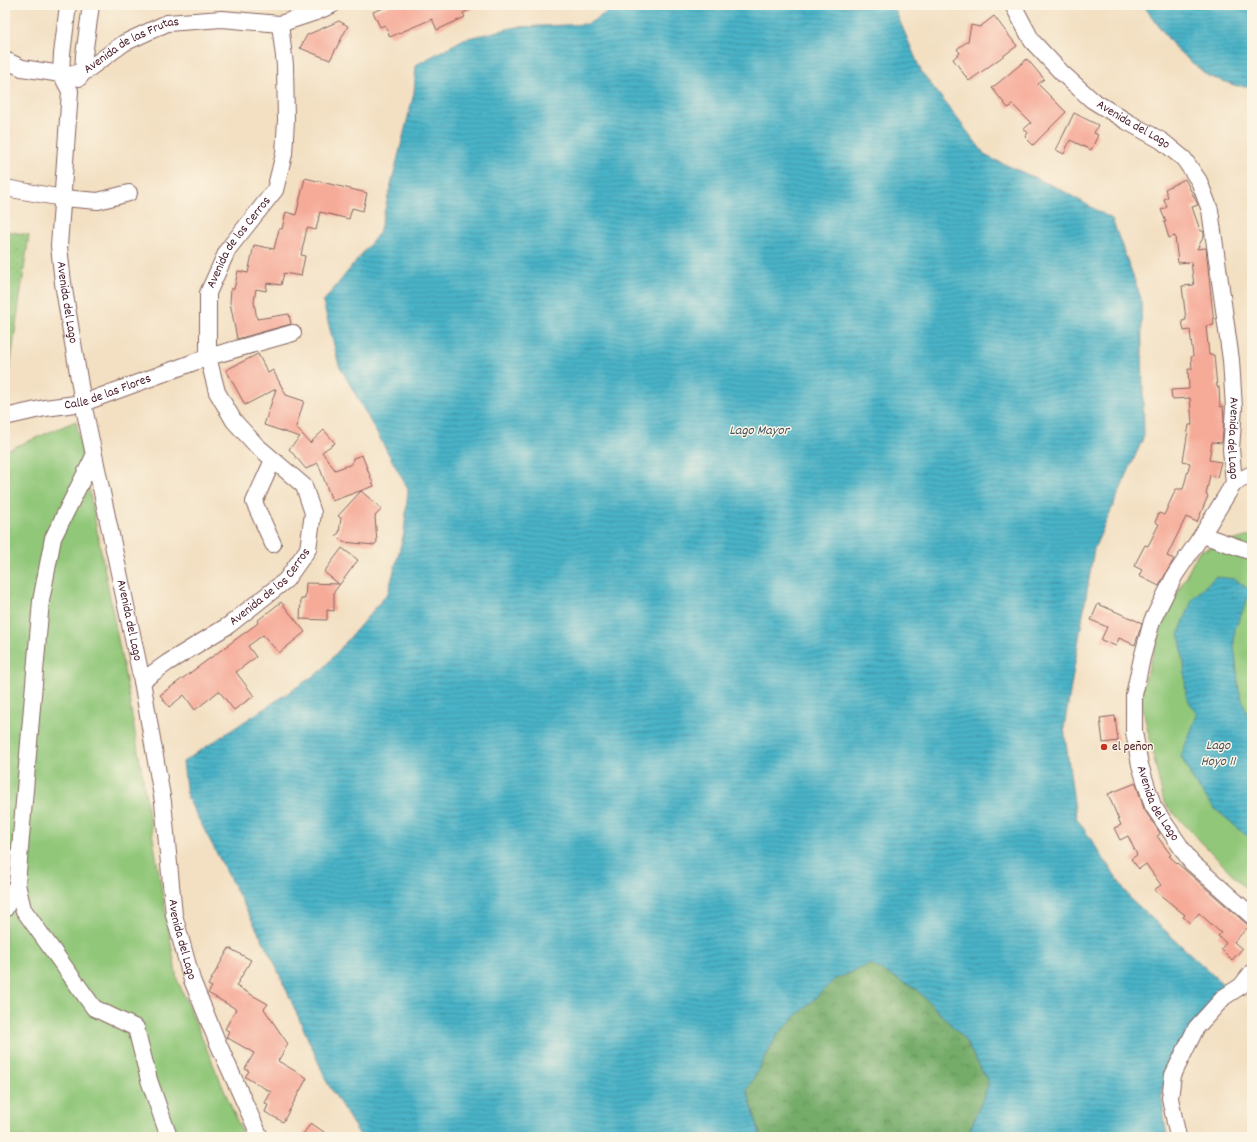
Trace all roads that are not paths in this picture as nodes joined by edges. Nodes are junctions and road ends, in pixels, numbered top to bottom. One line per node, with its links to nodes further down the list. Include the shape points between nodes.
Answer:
1 (332, 5): 5 (street, Avenida de las Frutas)
2 (1013, 5): 20 (street, Avenida del Lago, via 1032,41 1062,73 1092,100 1162,140 1184,159 1199,181 1210,210 1231,360 1234,408 1231,448)
3 (68, 6): 4 (street); 8 (street)
4 (91, 8): 7 (street)
5 (280, 24): 7 (street, Avenida de las Frutas, via 222,19 167,23 124,43); 14 (street, Avenida de los Cerros, via 285,65 284,154 274,190 228,249 208,294)
6 (5, 60): 8 (street, Avenida de las Frutas, via 22,68)
7 (83, 73): 8 (street, Avenida de las Frutas); 9 (street)
8 (61, 74): 9 (street)
9 (70, 91): 12 (street, Avenida del Lago)
10 (5, 188): 12 (street)
11 (129, 193): 12 (street, via 98,201)
12 (63, 198): 15 (street, Avenida del Lago, via 59,246)
13 (293, 332): 14 (street, Calle de las Flores)
14 (208, 357): 15 (street, Calle de las Flores); 18 (street, Avenida de los Cerros, via 217,392 234,421)
15 (83, 403): 16 (street, Calle de las Flores); 17 (street, Avenida del Lago)
16 (5, 417)
17 (94, 456): 24 (street, Avenida del Lago); 25 (street, via 53,538 41,601)
18 (273, 460): 22 (street, via 254,502); 24 (street, Avenida de los Cerros, via 304,486 313,513 308,549 286,580 229,625)
19 (1252, 474): 20 (street)
20 (1234, 483): 21 (street, Avenida del Lago)
21 (1202, 535): 23 (street); 27 (street, Avenida del Lago, via 1175,575 1152,622 1134,695 1134,732 1140,765 1153,806 1191,862)
22 (273, 544)
23 (1252, 552)
24 (142, 681): 30 (street, Avenida del Lago, via 163,802 174,915 192,980)
25 (17, 884): 26 (street); 29 (street, via 23,909 94,1008 136,1028 149,1080)
26 (5, 909)
27 (1252, 916)
28 (1252, 972): 31 (street, via 1241,986 1224,997 1196,1028 1173,1075 1170,1098)
29 (169, 1137)
30 (260, 1137)
31 (1178, 1137)

